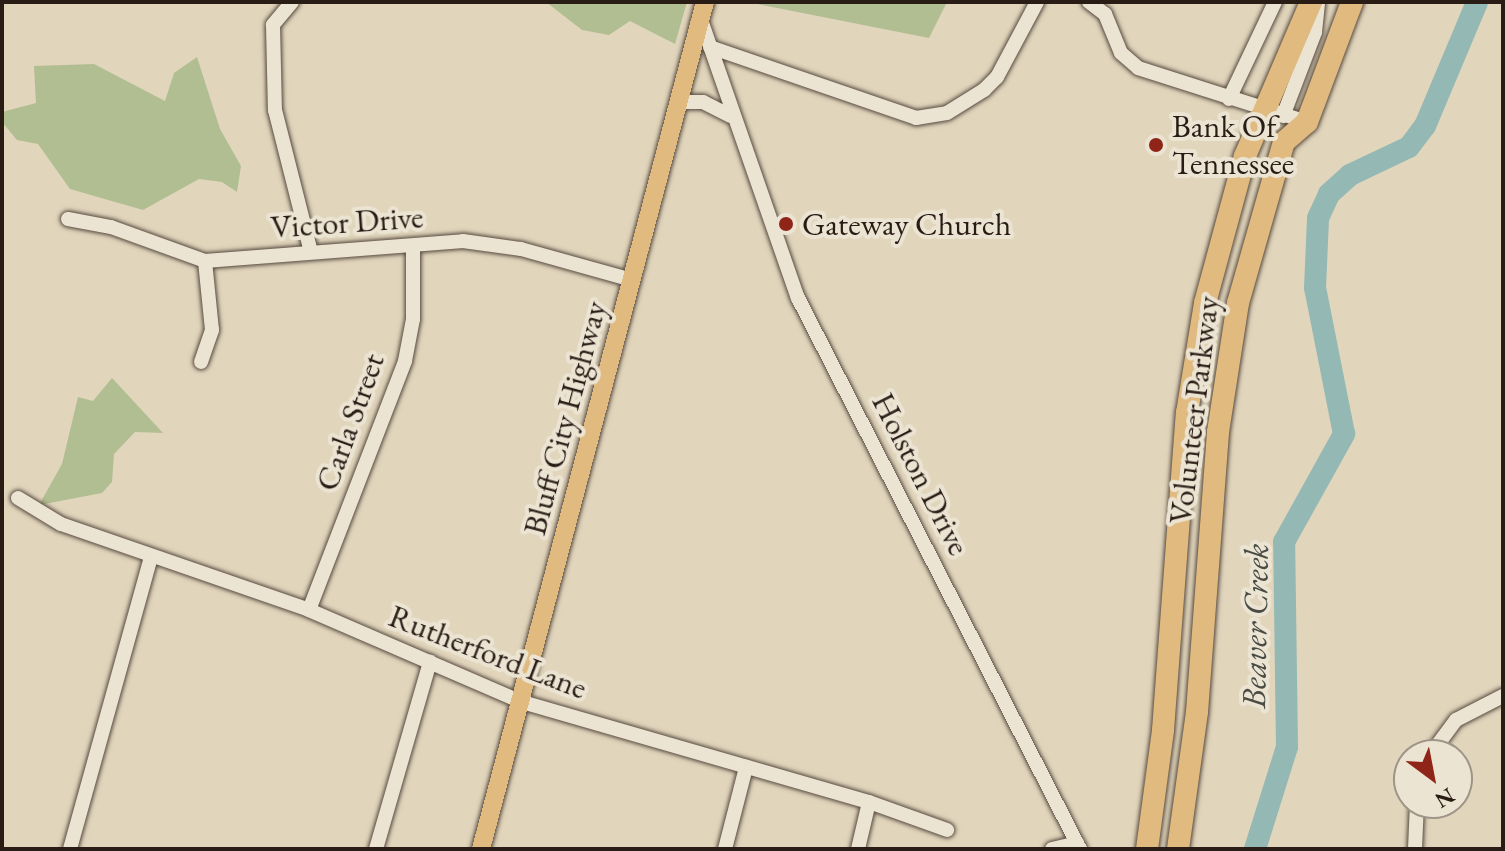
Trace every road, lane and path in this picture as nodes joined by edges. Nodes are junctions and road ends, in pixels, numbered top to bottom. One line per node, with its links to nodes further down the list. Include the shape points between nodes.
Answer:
1 (292, 2): 17 (street, via 273,25 272,60 289,176)
2 (1037, 2): 9 (street, via 997,77 984,90 947,113 916,118)
3 (1089, 2): 10 (street, via 1105,14 1121,53 1138,68)
4 (1275, 2): 10 (street)
5 (1311, 2): 12 (highway, Volunteer Parkway)
6 (1318, 2): 12 (street, via 1315,32)
7 (1352, 2): 14 (highway, Volunteer Parkway)
8 (703, 11): 9 (street, Holston Drive); 11 (main road, Bluff City Highway)
9 (710, 47): 13 (street, Holston Drive)
10 (1229, 99): 12 (street)
11 (679, 102): 13 (street, via 703,102); 19 (main road, Bluff City Highway)
12 (1273, 113): 14 (street); 33 (highway, Volunteer Parkway, via 1215,258 1195,359 1163,730)
13 (731, 116): 32 (street, Holston Drive, via 798,298)
14 (1307, 122): 40 (highway, Volunteer Parkway, via 1284,142 1271,174 1229,352 1197,712)
15 (68, 219): 18 (street, Victor Drive, via 111,227)
16 (413, 248): 17 (street, Victor Drive); 19 (street, Victor Drive, via 463,241 521,249); 23 (street, Carla Street, via 413,319 405,361)
17 (311, 252): 18 (street, Victor Drive)
18 (205, 261): 20 (street, via 212,330)
19 (632, 280): 26 (main road, Bluff City Highway)
20 (201, 362)
21 (18, 498): 22 (street, Rutherford Lane, via 61,524)
22 (151, 557): 23 (street, Rutherford Lane); 34 (street)
23 (309, 610): 24 (street, Rutherford Lane)
24 (430, 662): 26 (street, Rutherford Lane); 35 (street)
25 (1503, 696): 27 (street, via 1456,720)
26 (522, 702): 28 (street, Rutherford Lane); 36 (main road, Bluff City Highway)
27 (1442, 739)
28 (746, 767): 29 (street, Rutherford Lane); 37 (street)
29 (869, 802): 31 (street, Rutherford Lane); 38 (street)
30 (1416, 819): 41 (street)
31 (947, 830)
32 (1079, 846): 39 (street)
33 (1146, 848)
34 (70, 849)
35 (376, 849)
36 (481, 849)
37 (725, 849)
38 (858, 849)
39 (1052, 849)
40 (1178, 849)
41 (1415, 849)

